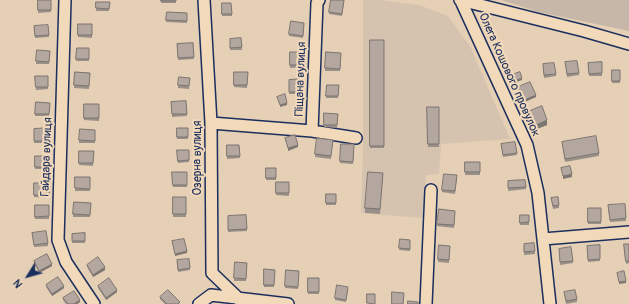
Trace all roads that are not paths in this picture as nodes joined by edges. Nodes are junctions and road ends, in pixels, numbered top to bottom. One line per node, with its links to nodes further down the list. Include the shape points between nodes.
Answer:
1 (65, 0): 13 (street, Гайдара вулиця, via 58,240 66,262)
2 (204, 0): 6 (street, Озерна вулиця)
3 (318, 0): 7 (street, Піщана вулиця)
4 (461, 0): 5 (street); 11 (street, Олега Кошового провулок, via 527,145 538,193)
5 (629, 44)
6 (211, 123): 7 (street, Піщана вулиця); 12 (street, Озерна вулиця, via 212,273)
7 (312, 131): 8 (street)
8 (356, 138)
9 (431, 190): 16 (street)
10 (629, 232): 11 (street)
11 (543, 240): 17 (street, Олега Кошового провулок)
12 (239, 301): 14 (street, via 211,294); 15 (street)
13 (94, 304)
14 (200, 304)
15 (288, 304)
16 (426, 304)
17 (550, 304)

